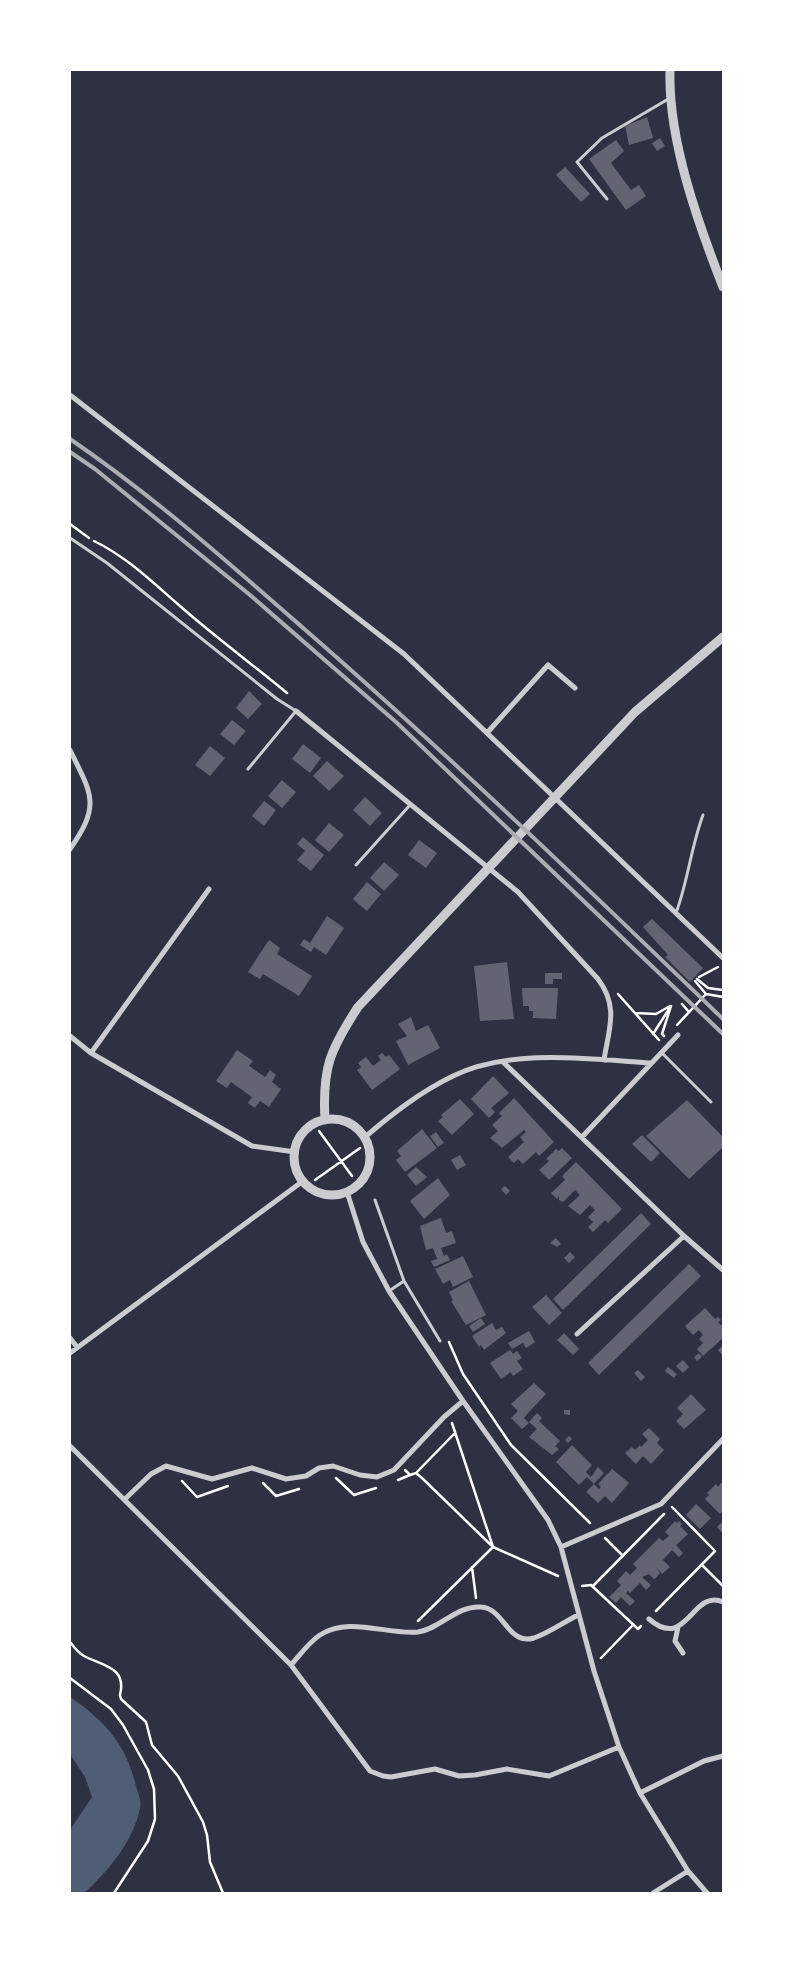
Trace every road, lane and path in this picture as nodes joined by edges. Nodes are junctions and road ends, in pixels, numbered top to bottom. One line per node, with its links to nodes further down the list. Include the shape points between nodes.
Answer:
1 (670, 70): 2 (street)
2 (671, 98): 3 (lane, via 602,138 576,162); 4 (street, via 688,181)
3 (607, 199)
4 (723, 287)
5 (70, 395): 10 (street, via 404,654)
6 (70, 538): 9 (lane, via 107,563)
7 (723, 637): 36 (street, via 635,712 583,764 358,1007 326,1067 323,1091)
8 (575, 688): 10 (street, via 548,665)
9 (296, 711): 12 (lane); 13 (street)
10 (486, 733): 18 (street)
11 (70, 750): 15 (street, via 86,782 90,816)
12 (248, 769)
13 (410, 804): 16 (lane); 32 (street, via 518,892 603,985 612,1011)
14 (703, 815): 18 (lane, via 686,887)
15 (70, 849)
16 (356, 865)
17 (209, 889): 31 (street)
18 (676, 914): 19 (street)
19 (723, 958)
20 (723, 964): 21 (path)
21 (697, 979): 22 (path, via 708,988); 23 (path)
22 (723, 990)
23 (706, 994): 24 (path); 27 (path)
24 (723, 997)
25 (682, 1004): 27 (path)
26 (671, 1006): 26 (path, via 656,1014 634,1012 653,1034); 27 (path, via 662,1034 665,1037)
27 (689, 1012)
28 (678, 1035): 30 (street)
29 (70, 1036): 31 (street)
30 (661, 1052): 34 (street); 35 (lane)
31 (91, 1053): 41 (street, via 252,1146)
32 (604, 1060): 33 (street, via 529,1057); 34 (street)
33 (504, 1062): 38 (street, via 454,1075 402,1106); 39 (street)
34 (650, 1063): 39 (street)
35 (711, 1102)
36 (325, 1120): 38 (street, via 347,1122); 41 (street, via 305,1131)
37 (317, 1129): 42 (path)
38 (364, 1137): 46 (street, via 370,1152 369,1168 360,1182)
39 (582, 1137): 48 (street)
40 (360, 1148): 42 (path)
41 (295, 1152): 45 (street, via 296,1167)
42 (341, 1162): 43 (path); 44 (path)
43 (352, 1176)
44 (315, 1180)
45 (303, 1181): 46 (street, via 323,1194); 55 (street)
46 (347, 1192): 51 (street, via 364,1242)
47 (375, 1200): 50 (lane)
48 (684, 1236): 49 (street); 52 (street)
49 (723, 1270)
50 (404, 1281): 51 (lane); 54 (lane)
51 (389, 1291): 57 (street)
52 (578, 1334)
53 (70, 1338): 55 (street)
54 (440, 1341): 67 (path, via 448,1339 463,1374 512,1445)
55 (77, 1347): 56 (street)
56 (70, 1353)
57 (463, 1401): 58 (street); 69 (street, via 548,1520)
58 (449, 1413): 59 (path); 62 (street)
59 (455, 1433): 63 (path); 68 (path)
60 (723, 1439): 67 (street, via 660,1504)
61 (70, 1446): 64 (street)
62 (399, 1464): 63 (path, via 410,1475); 64 (street, via 394,1470 377,1477 333,1466 286,1479 252,1468 212,1479 166,1466 151,1474)
63 (416, 1473): 68 (path)
64 (125, 1499): 86 (street)
65 (678, 1500): 71 (path, via 672,1507 715,1552)
66 (665, 1514): 70 (path)
67 (599, 1532): 69 (street); 70 (path)
68 (493, 1546): 72 (path); 73 (path)
69 (561, 1548): 73 (street)
70 (623, 1556): 74 (path)
71 (702, 1565): 75 (path); 79 (path)
72 (472, 1567): 77 (path); 82 (path)
73 (571, 1582): 74 (path); 78 (street)
74 (593, 1586): 80 (path)
75 (723, 1586)
76 (723, 1602): 81 (street, via 703,1604)
77 (477, 1607): 78 (street, via 489,1608 515,1634 525,1639 534,1638); 82 (street, via 466,1609 419,1632)
78 (578, 1615): 88 (street)
79 (649, 1619): 80 (path, via 638,1630); 81 (street, via 666,1629)
80 (633, 1625): 85 (path)
81 (680, 1625): 84 (street, via 675,1640)
82 (408, 1631): 86 (street, via 342,1626 318,1636)
83 (70, 1642): 93 (path, via 81,1654 102,1662 119,1676 123,1686 121,1699 146,1722 152,1745 178,1776 203,1822 210,1862)
84 (683, 1653)
85 (600, 1660)
86 (291, 1665): 88 (street, via 360,1760 382,1776 435,1769 459,1776 475,1776 507,1768 549,1776)
87 (70, 1678): 92 (path, via 111,1709 148,1770 154,1789 155,1819 148,1841)
88 (619, 1747): 90 (street)
89 (723, 1756): 90 (street, via 704,1761)
90 (640, 1793): 91 (street)
91 (688, 1871): 94 (street); 95 (street)
92 (114, 1893)
93 (223, 1893)
94 (653, 1893)
95 (707, 1893)

